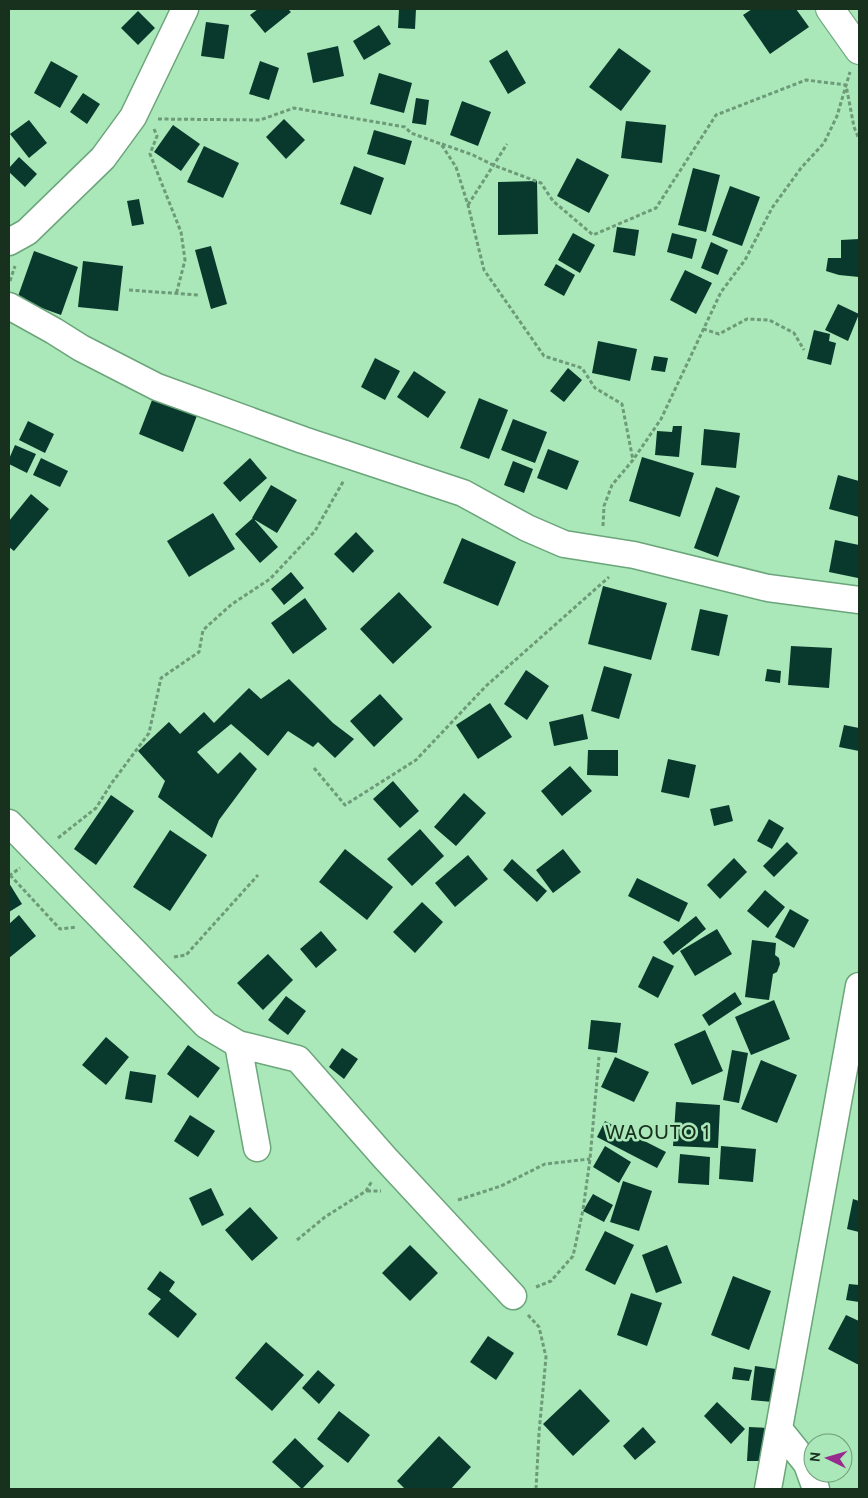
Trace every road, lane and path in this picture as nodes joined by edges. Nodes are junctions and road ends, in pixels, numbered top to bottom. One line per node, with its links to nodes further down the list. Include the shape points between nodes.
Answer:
1 (184, 9): 5 (street)
2 (830, 9): 3 (main road)
3 (858, 48): 4 (path)
4 (846, 84): 6 (path); 9 (path, via 806,80 716,115 656,208 593,235 553,201 541,183); 16 (path, via 837,116 824,143 772,208 745,260 721,292)
5 (142, 118): 7 (path, via 260,120 294,108 405,127 411,133); 11 (street, via 27,232); 13 (path, via 157,136 150,154 181,232 185,260)
6 (859, 138)
7 (441, 144): 9 (path); 10 (path, via 456,167)
8 (507, 144): 9 (path)
9 (493, 165): 10 (path)
10 (468, 205): 19 (path, via 484,270 544,356 582,368 596,388 622,404)
11 (9, 242)
12 (129, 290): 13 (path)
13 (176, 295): 14 (path)
14 (198, 295)
15 (9, 306): 18 (street, via 157,387)
16 (703, 329): 17 (path, via 720,334 747,319 769,320 794,333); 19 (path, via 661,419)
17 (804, 350)
18 (357, 458): 20 (street, via 463,493 564,544); 25 (path, via 315,531 270,578 232,604 203,630 199,652 161,678 149,733 96,808)
19 (633, 460): 20 (path, via 612,485 604,506)
20 (602, 549): 21 (street)
21 (634, 555): 22 (street, via 768,588); 23 (path, via 486,686 416,760 345,805)
22 (859, 600)
23 (314, 768)
24 (9, 824): 25 (street)
25 (40, 856): 28 (street)
26 (258, 874): 29 (path, via 186,955)
27 (10, 875): 28 (path, via 60,929)
28 (107, 924): 29 (street)
29 (147, 964): 31 (street, via 206,1025)
30 (859, 986): 39 (street)
31 (238, 1044): 33 (street); 34 (street, via 298,1059)
32 (599, 1057): 35 (path)
33 (257, 1148)
34 (385, 1158): 36 (street); 37 (path, via 366,1191 325,1217)
35 (590, 1159): 36 (path, via 545,1164 501,1186 460,1200); 38 (path, via 573,1256 551,1281)
36 (425, 1202): 38 (street)
37 (297, 1240)
38 (513, 1296): 40 (path, via 539,1328 546,1357)
39 (779, 1429): 41 (street); 42 (street, via 806,1464)
40 (536, 1489)
41 (768, 1489)
42 (816, 1489)

